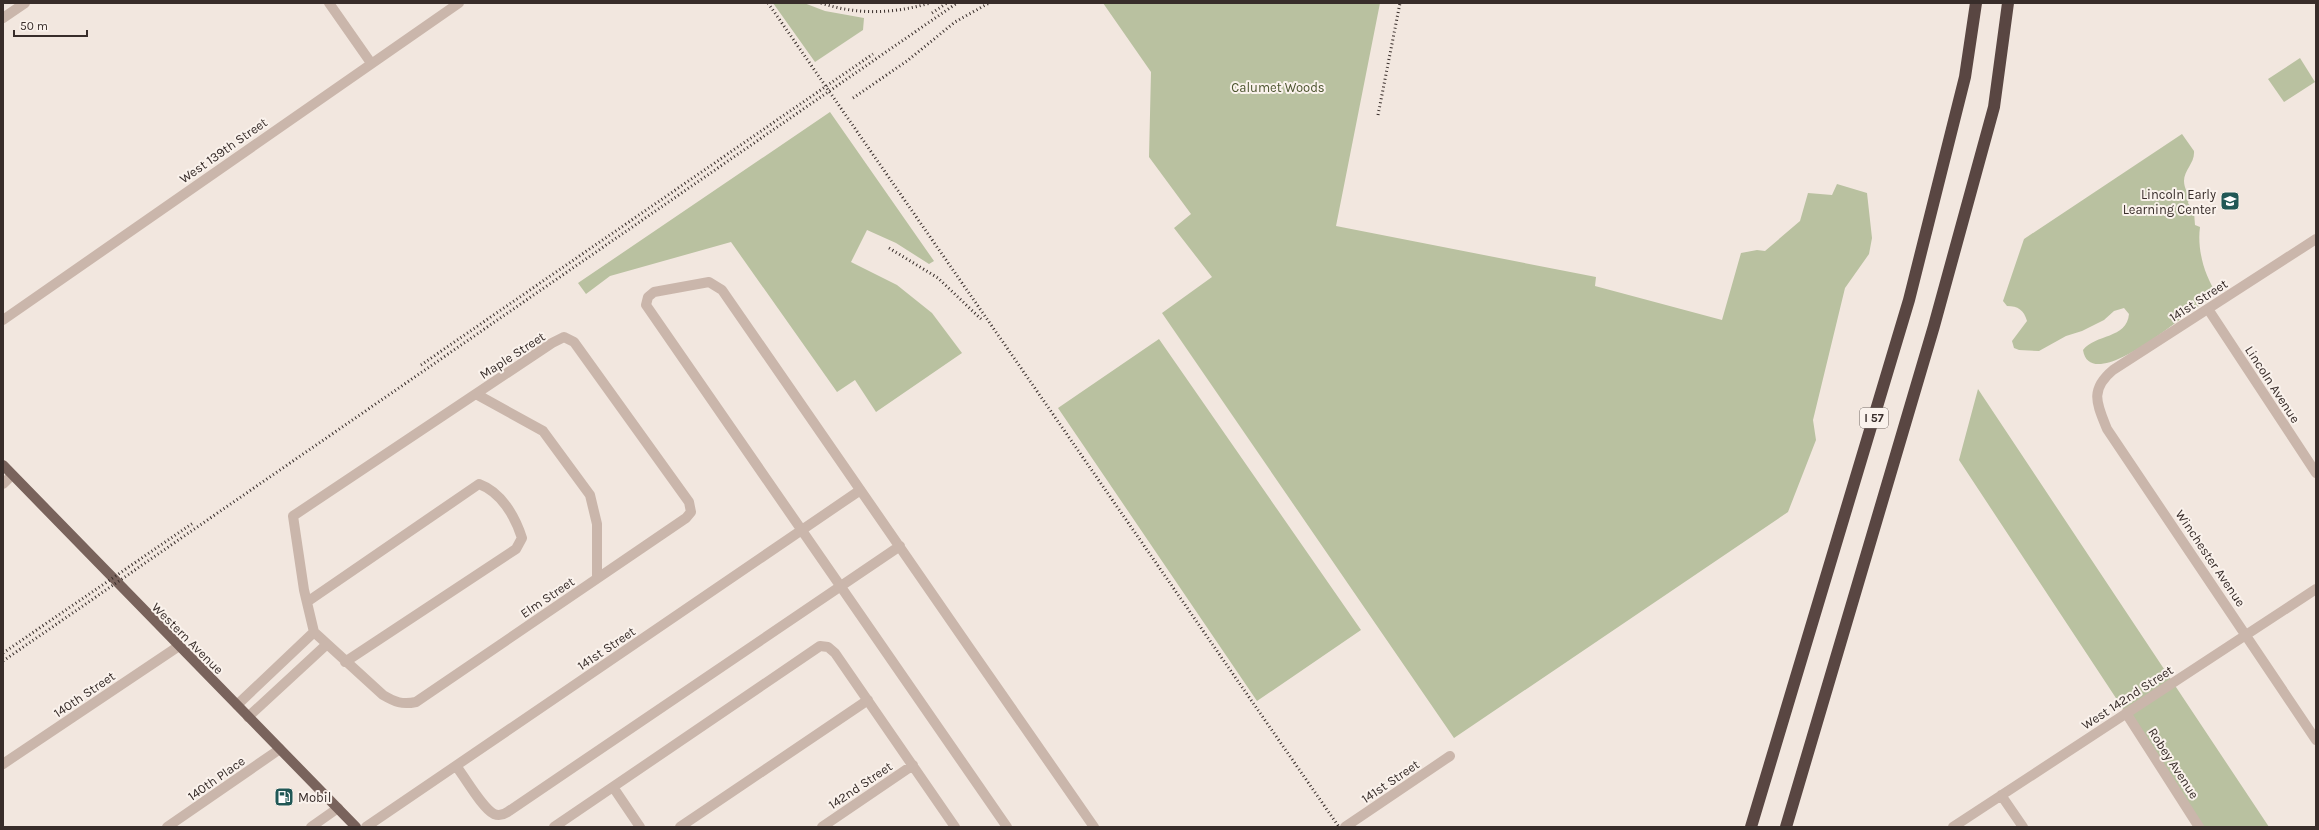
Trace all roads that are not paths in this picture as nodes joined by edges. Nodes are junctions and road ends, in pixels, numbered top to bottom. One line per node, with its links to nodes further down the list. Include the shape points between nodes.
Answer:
1 (25, 3): 6 (street)
2 (329, 3): 7 (street)
3 (460, 3): 7 (street, West 139th Street)
4 (1976, 3): 55 (highway, I 57, via 1965,77 1909,300)
5 (2008, 3): 56 (highway, I 57, via 1994,107 1934,326)
6 (3, 18)
7 (371, 63): 10 (street, West 139th Street)
8 (2316, 239): 9 (street, 141st Street)
9 (2208, 309): 11 (street, 141st Street, via 2112,370); 14 (street, Lincoln Avenue)
10 (3, 320)
11 (2098, 387): 26 (street, Winchester Avenue, via 2097,402 2107,429)
12 (476, 394): 18 (street, Maple Street, via 552,343 564,337 574,342 689,502); 21 (street, via 543,431 590,495 597,524); 24 (street, Maple Street, via 293,516)
13 (3, 465): 15 (main road, Western Avenue)
14 (2316, 473)
15 (12, 475): 16 (street); 28 (main road, Western Avenue)
16 (3, 484)
17 (860, 491): 19 (street, 141st Street); 19 (street, via 722,290 709,282 654,292 648,297 646,305); 20 (street)
18 (691, 512): 21 (street, Elm Street, via 686,518)
19 (803, 530): 22 (street); 39 (street, 141st Street)
20 (900, 546): 22 (street); 53 (street)
21 (597, 578): 29 (street, Elm Street, via 416,702 395,702)
22 (840, 585): 39 (street, via 510,812 494,814); 52 (street)
23 (2316, 589): 26 (street, West 142nd Street)
24 (307, 602): 25 (street); 29 (street, via 479,484 488,487 499,497 516,520 522,538 516,549)
25 (314, 632): 27 (street); 31 (street)
26 (2247, 634): 32 (street, West 142nd Street); 34 (street, Winchester Avenue)
27 (326, 645): 29 (street); 33 (street)
28 (179, 646): 31 (main road, Western Avenue); 37 (street, 140th Street)
29 (345, 662)
30 (868, 700): 38 (street); 40 (street, via 835,653 820,646); 49 (street)
31 (237, 705): 33 (main road, Western Avenue)
32 (2126, 713): 41 (street, West 142nd Street); 59 (street, Robey Avenue)
33 (248, 716): 35 (main road, Western Avenue)
34 (2316, 740)
35 (280, 749): 42 (main road, Western Avenue); 43 (street, 140th Place)
36 (1450, 756): 54 (street, 141st Street)
37 (3, 764)
38 (913, 765): 50 (street, 142nd Street); 51 (street)
39 (456, 766): 46 (street, 141st Street)
40 (613, 787): 47 (street); 48 (street)
41 (2001, 795): 57 (street, West 142nd Street); 58 (street)
42 (338, 808): 44 (street); 45 (main road, Western Avenue)
43 (167, 827)
44 (311, 827)
45 (356, 827)
46 (366, 827)
47 (554, 827)
48 (640, 827)
49 (680, 827)
50 (822, 827)
51 (955, 827)
52 (1007, 827)
53 (1094, 827)
54 (1345, 827)
55 (1751, 827)
56 (1786, 827)
57 (1953, 827)
58 (2023, 827)
59 (2199, 827)

